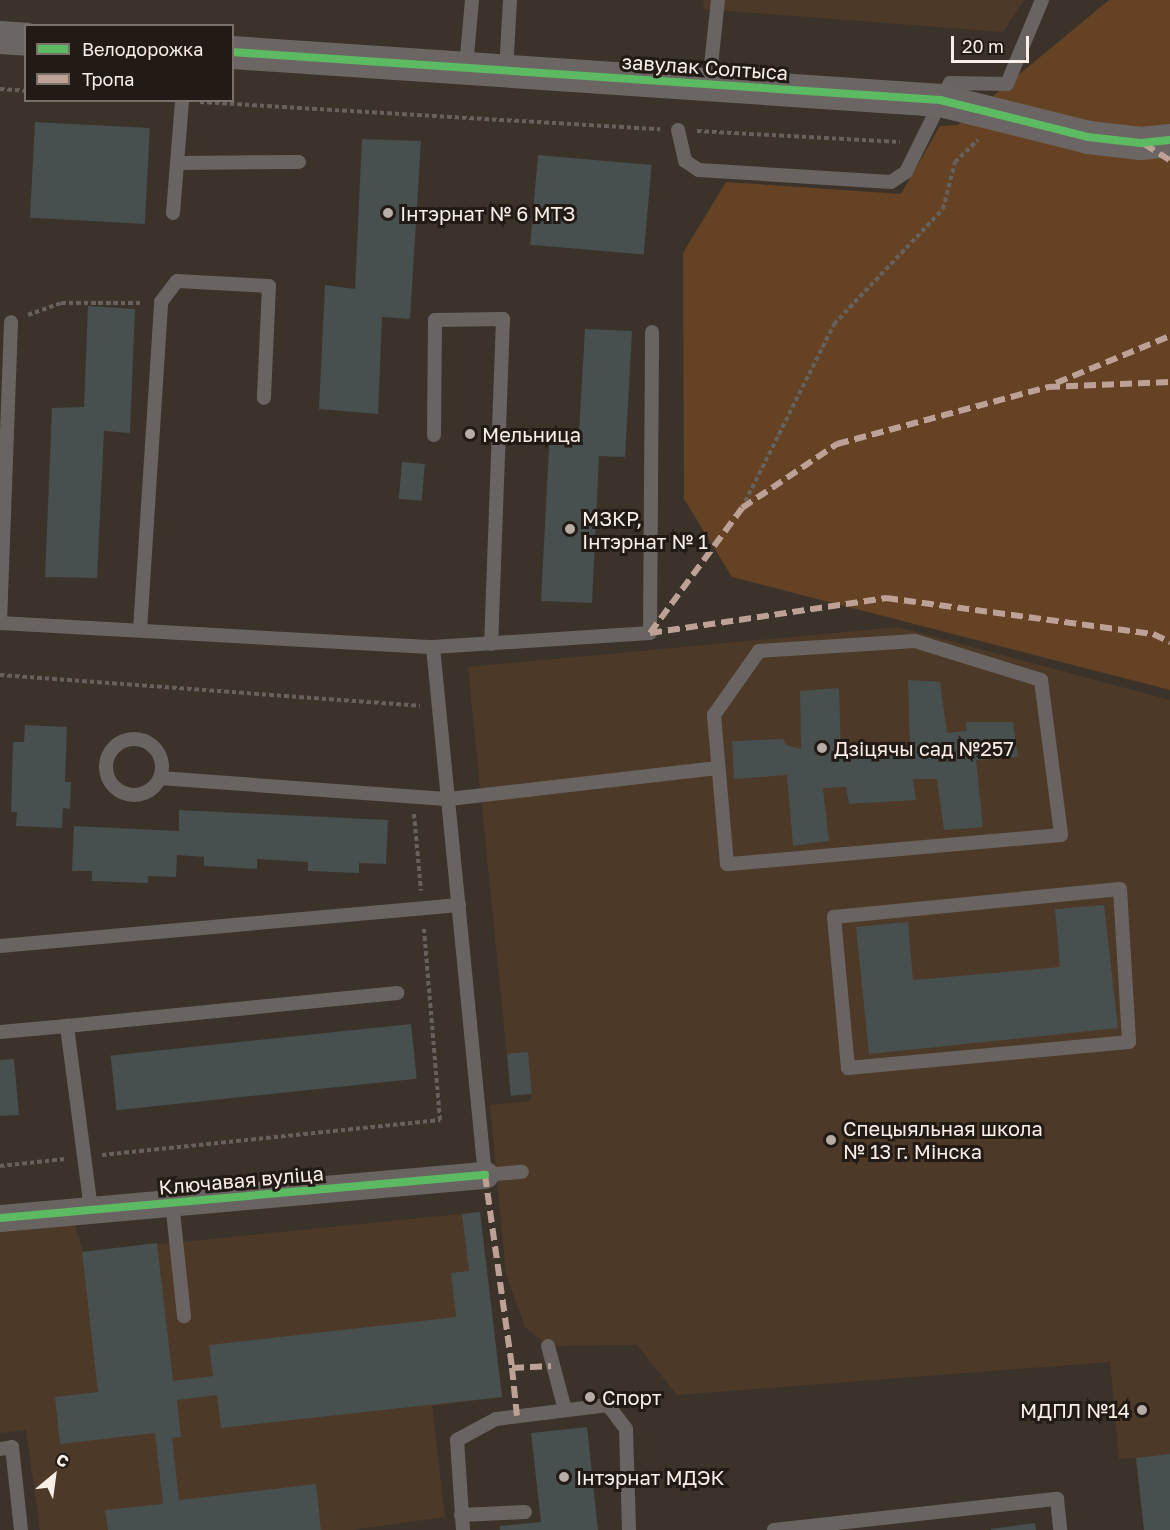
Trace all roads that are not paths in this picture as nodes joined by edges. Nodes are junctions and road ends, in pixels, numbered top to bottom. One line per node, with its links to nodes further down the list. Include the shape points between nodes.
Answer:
1 (472, 0): 8 (lane)
2 (510, 0): 9 (lane)
3 (718, 0): 10 (lane)
4 (1042, 0): 11 (lane, via 1007,84 950,83)
5 (0, 37): 6 (street)
6 (24, 39)
7 (234, 52): 8 (street, завулак Солтыса)
8 (466, 68): 9 (street, завулак Солтыса)
9 (506, 70): 10 (street, завулак Солтыса)
10 (709, 84): 11 (street, завулак Солтыса)
11 (939, 100): 13 (lane, via 906,172 891,182 699,170 685,160); 14 (street, завулак Солтыса, via 1088,137 1142,143)
12 (182, 102): 16 (lane)
13 (678, 130)
14 (1170, 140)
15 (299, 162): 16 (lane)
16 (177, 163): 17 (lane)
17 (173, 213)
18 (12, 322): 22 (lane)
19 (652, 333): 24 (lane, via 650,633)
20 (264, 398): 23 (lane, via 269,286 177,281 161,302)
21 (434, 435): 24 (lane, via 435,320 503,319)
22 (0, 623): 23 (lane)
23 (140, 630): 25 (lane)
24 (490, 644): 25 (lane)
25 (433, 647): 28 (lane)
26 (717, 768): 26 (lane, via 714,715 759,651 915,641 1041,680 1061,835 727,864); 28 (lane)
27 (159, 778): 27 (lane, via 154,786 137,795 120,791 108,777 111,752 125,740 151,745 161,760); 28 (lane)
28 (448, 799): 29 (lane)
29 (459, 905): 30 (lane); 36 (lane)
30 (0, 946)
31 (397, 993): 32 (lane)
32 (67, 1026): 33 (lane); 38 (lane)
33 (0, 1032)
34 (848, 1068): 34 (lane, via 834,917 1120,889 1129,1042)
35 (522, 1172): 36 (lane)
36 (485, 1175): 37 (street, Ключавая вуліца)
37 (172, 1202): 38 (street, Ключавая вуліца); 40 (lane)
38 (91, 1209): 39 (street, Ключавая вуліца)
39 (0, 1218)
40 (184, 1316)
41 (548, 1346): 42 (lane)
42 (565, 1410): 45 (lane, via 496,1419 457,1440); 48 (lane, via 608,1405 626,1429)
43 (0, 1449): 46 (lane, via 12,1447)
44 (525, 1512): 45 (lane)
45 (461, 1515): 47 (lane)
46 (21, 1530)
47 (463, 1530)
48 (629, 1530)
49 (774, 1530): 50 (lane, via 1057,1499)
50 (1060, 1530)

